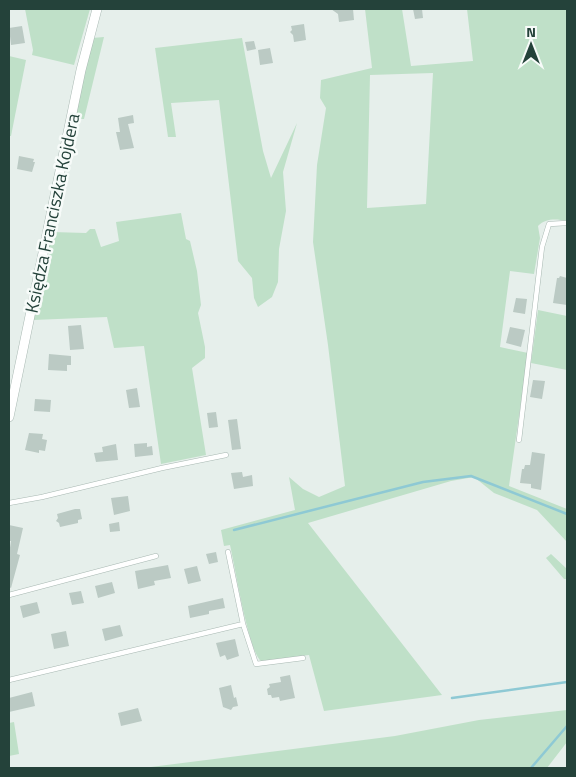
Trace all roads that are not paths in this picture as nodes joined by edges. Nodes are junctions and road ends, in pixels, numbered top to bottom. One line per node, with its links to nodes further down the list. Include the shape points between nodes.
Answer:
1 (97, 9): 3 (street, Księdza Franciszka Kojdera, via 81,70)
2 (567, 223): 4 (lane, via 549,224 542,247)
3 (9, 417)
4 (520, 440)
5 (226, 456): 6 (lane)
6 (9, 503)
7 (228, 552): 10 (lane)
8 (156, 556): 9 (lane)
9 (9, 595)
10 (243, 624): 11 (lane, via 256,664); 12 (lane)
11 (303, 658)
12 (9, 680)

